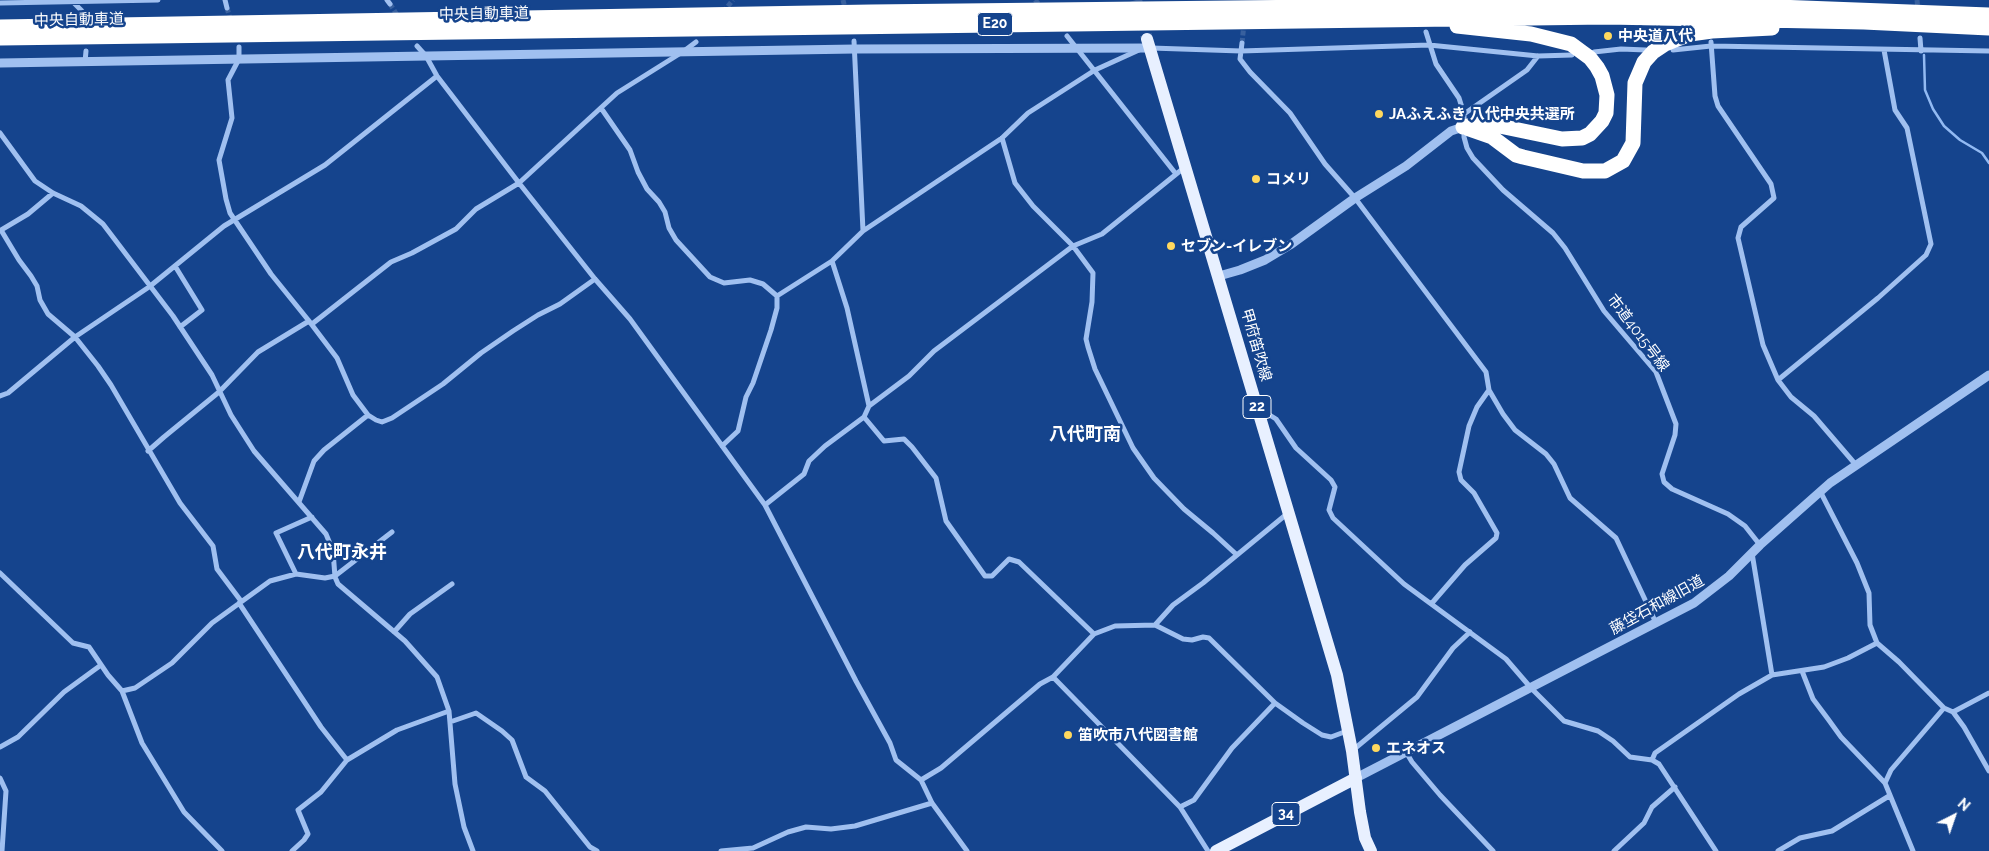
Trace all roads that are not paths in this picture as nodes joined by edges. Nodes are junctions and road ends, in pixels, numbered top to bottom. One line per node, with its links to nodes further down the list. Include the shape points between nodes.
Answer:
1 (158, 0): 5 (street)
2 (225, 0): 7 (street)
3 (1217, 0): 8 (highway)
4 (1746, 0): 9 (highway)
5 (74, 2): 6 (street); 10 (street)
6 (0, 3)
7 (227, 8)
8 (1106, 9): 9 (highway, 中央自動車道 / E20, via 1751,6); 14 (highway, 中央自動車道 / E20)
9 (1904, 10): 11 (highway, 中央自動車道 / E20)
10 (82, 11)
11 (1989, 14)
12 (1237, 21): 13 (highway, 中央自動車道 / E20, via 1607,17); 18 (highway, 中央自動車道 / E20); 47 (highway, via 1445,25 1531,34 1561,40 1581,50 1597,67 1605,86 1607,104 1602,121 1582,138 1562,139)
13 (1864, 22): 15 (highway, 中央自動車道 / E20); 47 (highway, via 1690,34 1664,44 1644,62 1635,83 1633,143 1623,161 1605,171 1583,171 1516,155)
14 (0, 26)
15 (1989, 28)
16 (1426, 32): 25 (street)
17 (1066, 36): 28 (street)
18 (0, 38)
19 (1920, 38): 32 (street)
20 (696, 42): 34 (street)
21 (1242, 43): 35 (street)
22 (1711, 44): 30 (street); 31 (street); 68 (street, via 1718,106 1771,184 1774,198 1741,227 1738,238 1763,345)
23 (854, 45): 28 (street); 34 (street); 56 (street)
24 (1147, 45): 28 (street); 35 (street); 44 (street); 50 (main road, 甲府笛吹線 / 22)
25 (1429, 45): 35 (street); 40 (street); 47 (street, via 1436,64 1459,98)
26 (417, 46): 39 (street)
27 (238, 47): 41 (street)
28 (1077, 48): 44 (street)
29 (1646, 50): 37 (street)
30 (1673, 50)
31 (1884, 50): 32 (street); 68 (street, via 1895,110 1907,128 1931,244 1926,255 1878,298)
32 (1921, 50): 36 (street)
33 (86, 51): 42 (street)
34 (684, 51): 39 (street); 46 (street, via 617,93)
35 (1241, 51): 53 (street, via 1240,59 1250,72 1290,113 1325,164)
36 (1989, 51)
37 (1594, 52)
38 (1572, 55): 40 (street)
39 (426, 56): 41 (street); 45 (street)
40 (1538, 56): 47 (street, via 1527,70)
41 (239, 59): 42 (street); 54 (street, via 228,80 232,118 219,160 226,199)
42 (85, 62): 43 (street)
43 (0, 63)
44 (1094, 70): 49 (street, via 1028,113); 50 (street)
45 (437, 76): 51 (street); 54 (street, via 325,165)
46 (602, 108): 51 (street); 63 (street, via 630,150 646,189 659,202 669,228 710,277 724,283 750,280 763,284)
47 (1463, 120): 53 (street, via 1406,166); 85 (street, 市道4015号線, via 1467,148 1473,158 1566,248 1604,311 1656,372 1676,424 1662,474 1664,482 1672,489 1728,514 1745,526)
48 (0, 133): 52 (street, via 35,181)
49 (1002, 138): 56 (street); 57 (street, via 1016,183 1033,206)
50 (1181, 170): 57 (street, via 1102,234); 60 (main road, 甲府笛吹線 / 22)
51 (519, 183): 61 (street); 64 (street, via 476,209 456,229 391,262)
52 (53, 193): 55 (street, via 28,214); 62 (street, via 81,206 103,224)
53 (1355, 198): 60 (street, via 1265,260); 69 (street, via 1486,372)
54 (235, 220): 59 (street); 64 (street, via 271,274)
55 (0, 229): 66 (street, via 37,286 48,314)
56 (863, 231): 58 (street)
57 (1073, 246): 72 (street, via 934,351 909,376); 87 (street, via 1093,273 1086,339 1088,347 1095,369 1133,448 1154,478 1184,509)
58 (832, 261): 63 (street); 72 (street, via 847,308)
59 (176, 266): 62 (street); 65 (street, via 202,310)
60 (1219, 276): 73 (main road, 甲府笛吹線 / 22)
61 (595, 278): 74 (street, via 560,304 513,331 392,418 382,422); 76 (street, via 630,319)
62 (149, 287): 65 (street); 66 (street)
63 (777, 296): 76 (street, via 778,308 746,397 738,431)
64 (311, 322): 70 (street, via 258,352); 74 (street, via 336,358 353,395)
65 (180, 327): 70 (street, via 212,375)
66 (75, 337): 71 (street); 77 (street, via 111,385)
67 (1988, 378): 78 (street, 藤垈石和線旧道)
68 (1778, 380): 78 (street)
69 (1489, 390): 93 (street, via 1469,426 1458,472 1474,493 1497,533 1496,538 1465,565); 94 (street, via 1515,430 1554,464 1570,498 1616,538)
70 (219, 392): 77 (street); 80 (street, via 254,451)
71 (0, 396)
72 (870, 406): 75 (street)
73 (1257, 406): 82 (main road, 甲府笛吹線 / 22); 93 (street, via 1276,419 1296,448 1331,480 1335,487 1329,510 1333,518 1404,584)
74 (368, 415): 80 (street, via 314,461)
75 (864, 417): 81 (street, via 809,460 804,474); 98 (street, via 884,441 904,439 936,478 946,521 985,576 992,576 1008,559 1019,562)
76 (722, 446): 81 (street)
77 (148, 451): 92 (street, via 180,503 213,546 217,569)
78 (1856, 465): 79 (street, 藤垈石和線旧道)
79 (1820, 491): 85 (street, 藤垈石和線旧道); 99 (street, via 1869,592 1870,625)
80 (299, 502): 83 (street)
81 (765, 505): 121 (street, via 896,760)
82 (1288, 513): 87 (street); 112 (main road, 甲府笛吹線 / 22, via 1337,674)
83 (312, 517): 89 (street, via 276,533); 90 (street, via 326,534 333,551)
84 (392, 532): 90 (street)
85 (1760, 545): 86 (street, 藤垈石和線旧道)
86 (1752, 553): 94 (street, 藤垈石和線旧道, via 1708,594); 102 (street)
87 (1237, 555): 95 (street, via 1173,605)
88 (0, 573): 100 (street, via 74,643 89,647)
89 (296, 574): 90 (street, via 325,578); 92 (street, via 270,581)
90 (335, 576): 96 (street, via 338,584)
91 (452, 584): 96 (street, via 410,614)
92 (240, 602): 105 (street, via 212,623 172,663 135,688); 116 (street)
93 (1432, 603): 97 (street)
94 (1656, 623): 104 (street, 藤垈石和線旧道)
95 (1155, 625): 98 (street, via 1114,626); 107 (street, via 1183,639 1209,638)
96 (394, 632): 109 (street, via 437,677)
97 (1470, 632): 104 (street, via 1506,659); 114 (street, via 1453,648 1417,698)
98 (1094, 634): 103 (street)
99 (1877, 643): 101 (street, via 1824,667); 108 (street)
100 (101, 665): 105 (street); 113 (street, via 64,692 18,737)
101 (1802, 671): 102 (street); 122 (street, via 1813,699 1828,720)
102 (1772, 675): 117 (street, via 1655,753)
103 (1053, 677): 121 (street, via 1040,684 941,768); 126 (street)
104 (1531, 688): 115 (street, 藤垈石和線旧道); 117 (street, via 1564,721 1598,731 1630,757)
105 (122, 691): 129 (street, via 142,743 184,812)
106 (1989, 693): 110 (street)
107 (1275, 703): 112 (street, via 1322,735 1331,737); 126 (street, via 1232,748 1194,800)
108 (1944, 708): 110 (street); 122 (street, via 1891,770)
109 (449, 711): 111 (street); 116 (street, via 398,730)
110 (1953, 712): 118 (street)
111 (450, 722): 127 (street, via 476,713 512,740 526,778 545,791); 131 (street, via 455,784)
112 (1348, 730): 114 (main road, 甲府笛吹線 / 22)
113 (0, 747)
114 (1352, 751): 120 (main road, 甲府笛吹線 / 22)
115 (1406, 752): 120 (street, 藤垈石和線旧道); 138 (street, via 1440,795)
116 (347, 760): 130 (street, via 321,792 298,810 308,834)
117 (1652, 760): 123 (street, via 1659,764)
118 (1989, 771)
119 (0, 778): 128 (street, via 6,791)
120 (1356, 778): 136 (main road, 34); 137 (main road, 甲府笛吹線, via 1365,838)
121 (921, 780): 125 (street)
122 (1885, 783): 124 (street)
123 (1675, 787): 139 (street, via 1652,807 1644,823); 140 (street)
124 (1889, 796): 141 (street, via 1832,831 1800,838); 142 (street)
125 (932, 804): 133 (street, via 855,826 806,827 753,848); 134 (street)
126 (1180, 807): 135 (street)
127 (590, 849): 132 (street)
128 (2, 851)
129 (222, 851)
130 (292, 851)
131 (473, 851)
132 (597, 851)
133 (721, 851)
134 (967, 851)
135 (1208, 851)
136 (1216, 851)
137 (1371, 851)
138 (1492, 851)
139 (1614, 851)
140 (1716, 851)
141 (1778, 851)
142 (1913, 851)

